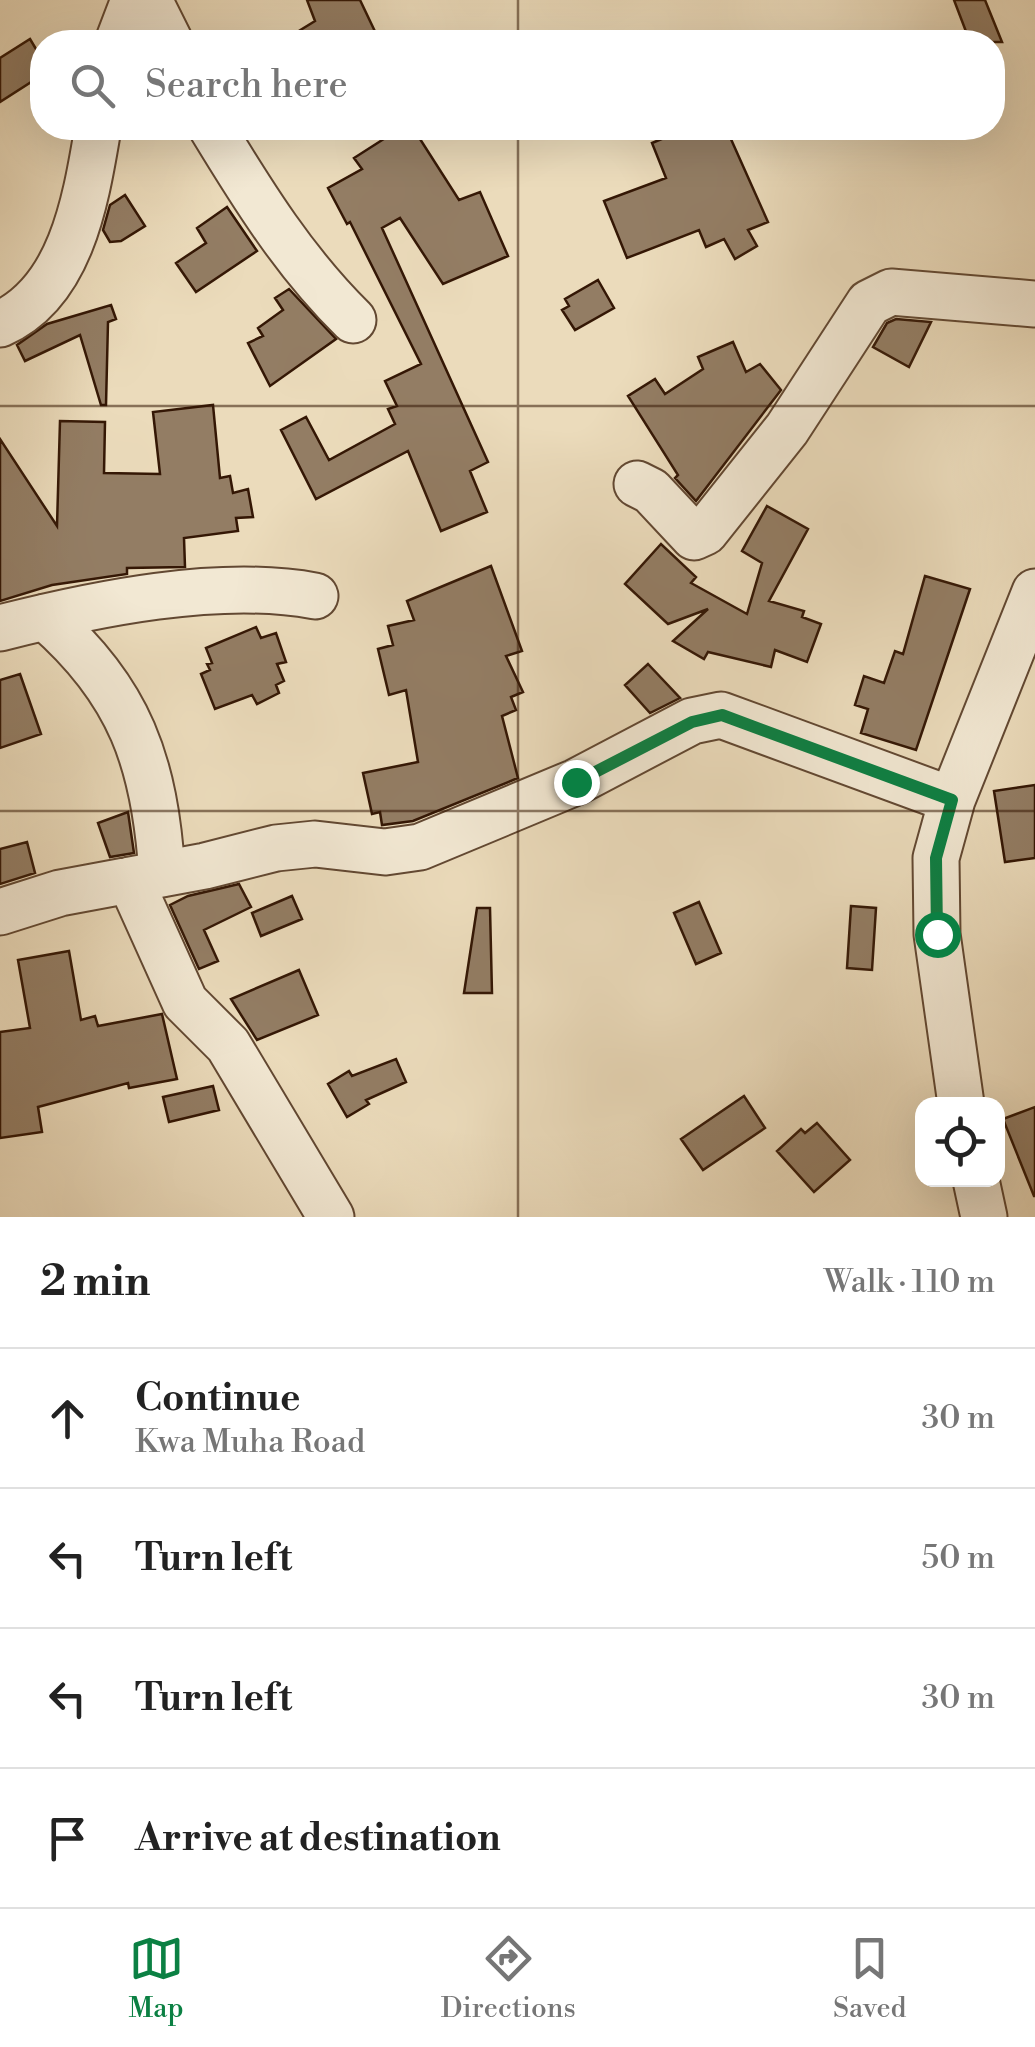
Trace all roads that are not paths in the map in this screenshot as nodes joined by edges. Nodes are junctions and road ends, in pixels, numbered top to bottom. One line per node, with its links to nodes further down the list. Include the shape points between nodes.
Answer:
1 (134, 0): 3 (street)
2 (149, 0): 4 (street)
3 (123, 30)
4 (164, 30)
5 (95, 140): 9 (street, via 77,225 45,292)
6 (219, 140): 8 (street, via 264,216)
7 (1035, 304): 10 (street, via 891,292 869,303 787,429 705,532 694,537 652,491)
8 (354, 320)
9 (0, 324)
10 (637, 484)
11 (1035, 592): 15 (street)
12 (315, 596): 13 (street, via 226,592)
13 (45, 617): 14 (street); 16 (street, via 80,647 125,710 158,810)
14 (0, 628)
15 (952, 800): 16 (street, via 722,715 692,722 576,782 420,847 276,848); 18 (street, via 936,858 937,934)
16 (146, 877): 17 (street); 20 (street, via 185,1002 228,1045)
17 (0, 912)
18 (960, 1097)
19 (978, 1187): 21 (street)
20 (330, 1217)
21 (984, 1217)

